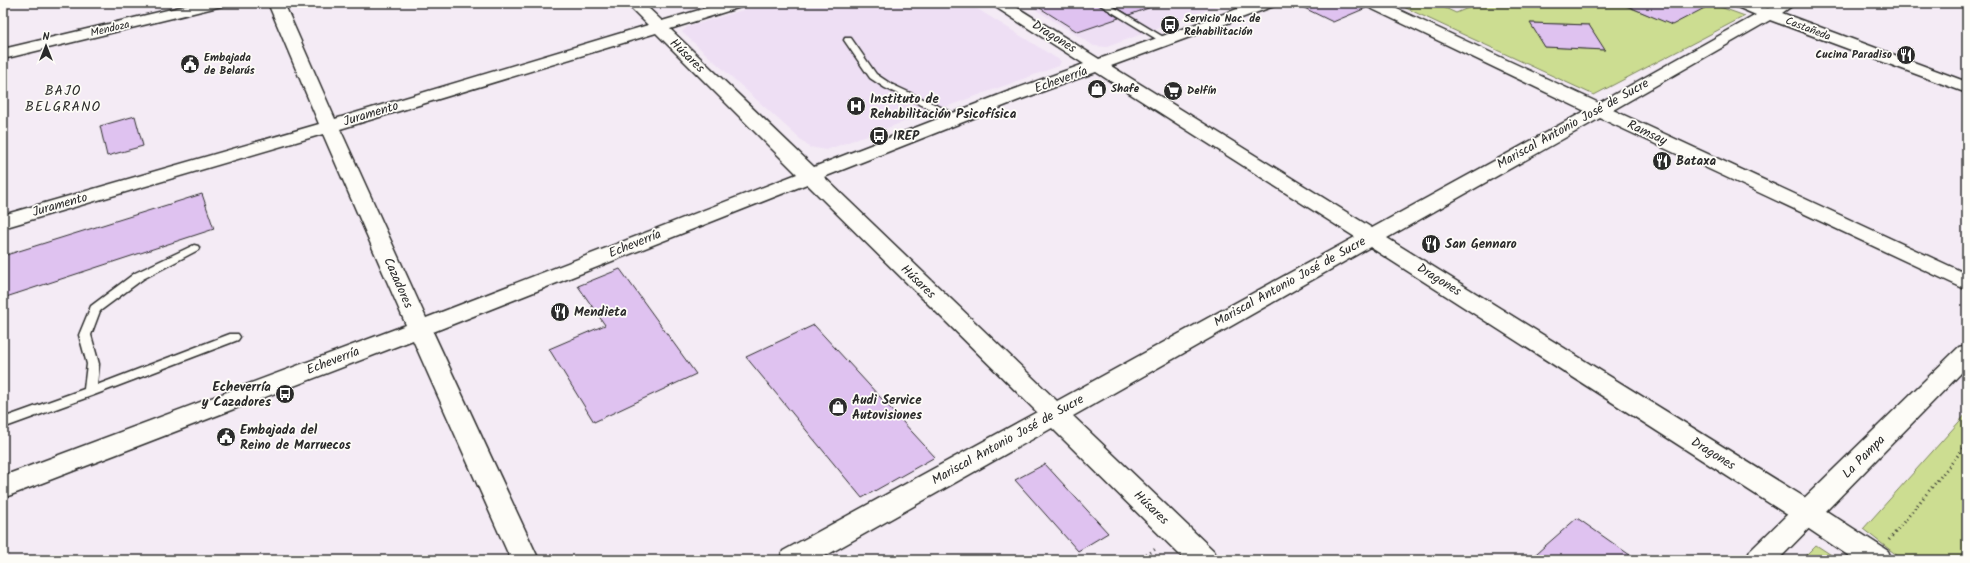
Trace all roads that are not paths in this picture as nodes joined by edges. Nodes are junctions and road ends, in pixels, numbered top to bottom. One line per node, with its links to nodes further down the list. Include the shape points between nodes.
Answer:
1 (217, 3): 15 (street, Mendoza)
2 (276, 3): 20 (street, Cazadores)
3 (634, 3): 12 (street, Húsares)
4 (739, 3): 12 (street, Juramento)
5 (999, 3): 16 (street, Dragones)
6 (1101, 3): 14 (lane)
7 (1269, 3): 14 (street, Echeverría)
8 (1371, 3): 18 (street, Ramsay)
9 (1740, 3): 11 (street, Castañeda)
10 (1788, 3): 11 (street, Mariscal Antonio José de Sucre)
11 (1769, 14): 17 (street, Castañeda); 18 (street, Mariscal Antonio José de Sucre)
12 (658, 27): 20 (street, Juramento); 21 (street, Húsares)
13 (848, 40): 19 (lane, via 873,76 888,86)
14 (1166, 41): 16 (street, Echeverría)
15 (3, 54)
16 (1099, 66): 19 (street, Echeverría); 23 (street, Dragones)
17 (1967, 88)
18 (1598, 110): 23 (street, Mariscal Antonio José de Sucre); 25 (street, Ramsay)
19 (957, 118): 21 (street, Echeverría)
20 (328, 127): 22 (street, Juramento); 26 (street, Cazadores)
21 (809, 175): 26 (street, Echeverría); 30 (street, Húsares)
22 (3, 222)
23 (1371, 237): 30 (street, Mariscal Antonio José de Sucre); 33 (street, Dragones)
24 (194, 248): 29 (lane, via 139,276 95,309 85,335 93,364)
25 (1967, 283)
26 (419, 329): 32 (street, Echeverría); 35 (street, Cazadores)
27 (234, 337): 29 (lane)
28 (1967, 353): 33 (street, La Pampa)
29 (90, 392): 31 (lane)
30 (1054, 414): 36 (street, Mariscal Antonio José de Sucre); 37 (street, Húsares)
31 (3, 423)
32 (3, 487)
33 (1807, 513): 34 (street, Dragones); 38 (street, La Pampa)
34 (1878, 559)
35 (525, 560)
36 (793, 560)
37 (1204, 560)
38 (1760, 560)

